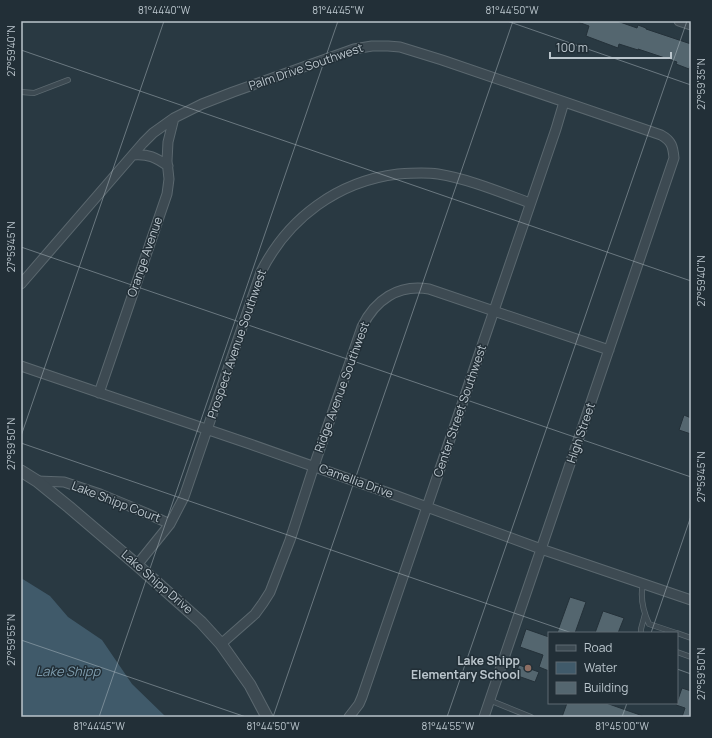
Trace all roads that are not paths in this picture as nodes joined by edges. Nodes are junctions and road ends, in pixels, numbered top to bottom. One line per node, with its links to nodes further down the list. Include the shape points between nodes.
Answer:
1 (679, 21): 2 (street)
2 (691, 25)
3 (68, 80): 4 (lane, via 34,93)
4 (21, 92)
5 (564, 102): 6 (street, Palm Drive Southwest, via 400,47 372,46 354,49 239,90); 7 (street, Palm Drive Southwest, via 661,135 667,138); 10 (street, Center Street Southwest)
6 (174, 118): 8 (street, Palm Drive Southwest, via 153,133); 9 (street, Orange Avenue, via 168,142)
7 (673, 149): 13 (street, High Street, via 674,158)
8 (133, 155): 9 (street, via 152,156); 11 (street, Palm Drive Southwest)
9 (168, 166): 15 (street, Orange Avenue, via 167,194)
10 (530, 203): 12 (street, Center Street Southwest); 16 (street, Prospect Avenue Southwest, via 461,179 436,174 410,173 363,181 328,198 294,225 266,262)
11 (21, 284)
12 (494, 310): 13 (street, Ridge Avenue Southwest); 17 (street, Ridge Avenue Southwest, via 423,288 406,289 381,301 362,327); 20 (street, Center Street Southwest)
13 (609, 350): 22 (street, High Street)
14 (21, 366): 15 (street, Camellia Drive)
15 (99, 393): 16 (street, Camellia Drive)
16 (207, 429): 17 (street, Camellia Drive); 21 (street, Prospect Avenue Southwest, via 184,497)
17 (314, 466): 20 (street, Camellia Drive); 31 (street, Ridge Avenue Southwest, via 270,592 255,614)
18 (21, 471): 19 (street, Lake Shipp Drive)
19 (37, 481): 21 (street, Lake Shipp Court, via 64,482 100,494); 23 (street, Lake Shipp Drive)
20 (427, 507): 22 (street, Camellia Drive); 36 (street, Center Street Southwest, via 362,697)
21 (170, 524): 23 (street, Prospect Avenue Southwest)
22 (541, 549): 24 (street, Camellia Drive); 34 (street, High Street)
23 (137, 565): 31 (street, Lake Shipp Drive, via 201,622)
24 (643, 584): 25 (street, Camellia Drive); 26 (lane, via 641,592)
25 (691, 600)
26 (645, 614): 27 (lane); 28 (lane, via 649,624)
27 (641, 632)
28 (673, 632)
29 (678, 634): 30 (lane)
30 (691, 638)
31 (221, 644): 35 (street, Lake Shipp Drive, via 250,684)
32 (678, 652): 33 (lane)
33 (691, 657)
34 (490, 700): 37 (street, High Street); 38 (lane)
35 (267, 717)
36 (349, 717)
37 (484, 717)
38 (531, 717)

